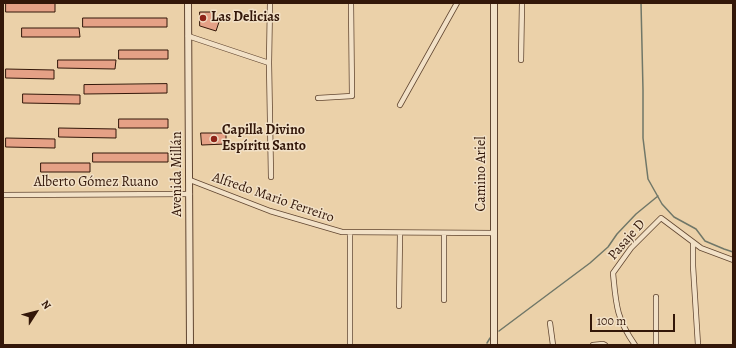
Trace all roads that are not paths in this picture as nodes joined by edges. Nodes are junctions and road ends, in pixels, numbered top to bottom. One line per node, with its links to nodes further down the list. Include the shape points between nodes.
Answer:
1 (188, 3): 7 (street, Avenida Millán)
2 (270, 3): 9 (street)
3 (352, 3): 10 (street, via 352,96)
4 (457, 3): 11 (street)
5 (494, 3): 19 (street, Camino Ariel)
6 (522, 3): 8 (street)
7 (188, 36): 9 (street); 13 (street, Avenida Millán)
8 (521, 60)
9 (269, 63): 12 (street)
10 (318, 98)
11 (400, 105)
12 (272, 177)
13 (190, 180): 14 (street, Avenida Millán); 16 (street, Alfredo Mario Ferreiro, via 270,211)
14 (190, 194): 15 (street, Alberto Gómez Ruano); 26 (street, Avenida Millán)
15 (3, 195)
16 (350, 233): 17 (street); 27 (street)
17 (400, 233): 18 (street); 24 (street)
18 (444, 233): 19 (street); 23 (street)
19 (494, 233): 28 (street, Camino Ariel)
20 (693, 243): 21 (street, via 710,253); 32 (street, Pasaje D, via 661,218 631,248 613,272 616,306 626,332); 34 (street)
21 (733, 260)
22 (656, 298): 33 (street)
23 (444, 300)
24 (399, 306)
25 (550, 324): 29 (street)
26 (190, 345)
27 (350, 345)
28 (494, 345)
29 (552, 345)
30 (594, 345): 31 (street)
31 (605, 345)
32 (635, 345)
33 (656, 345)
34 (698, 345)

